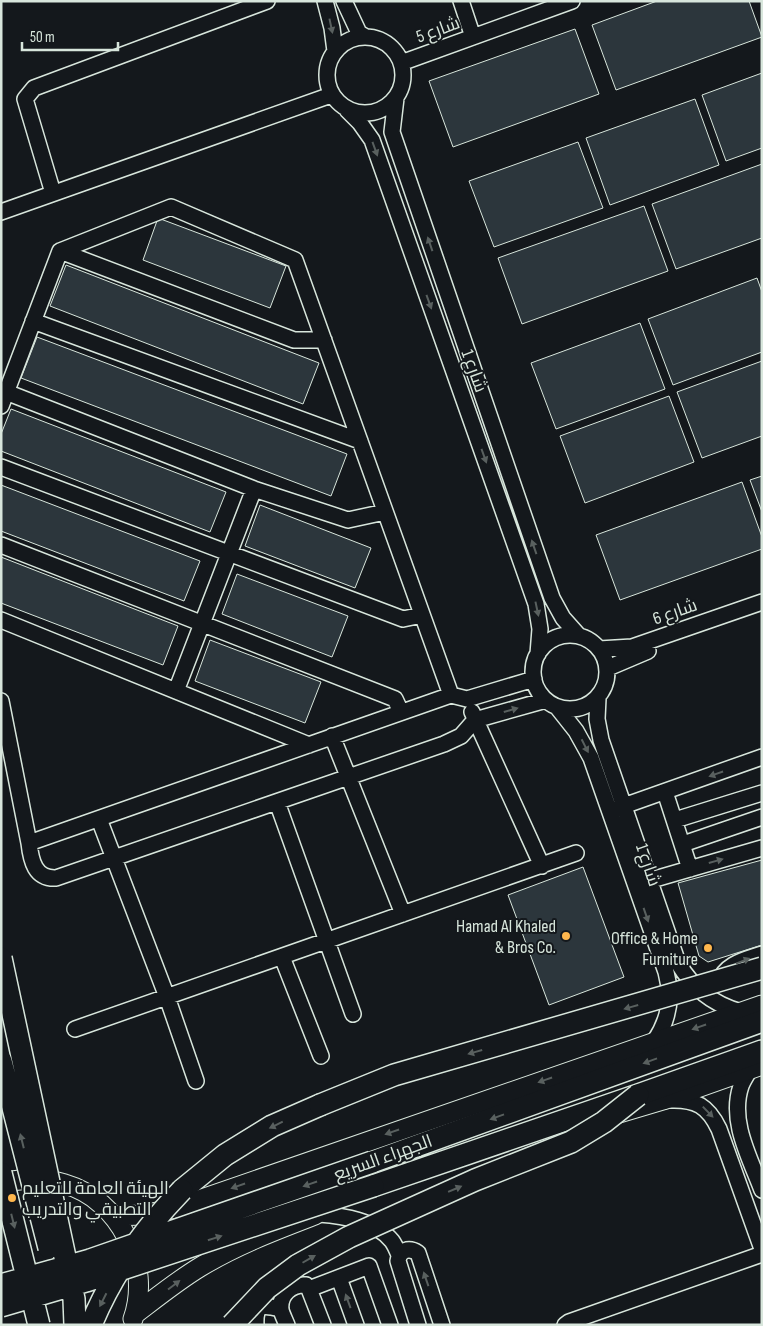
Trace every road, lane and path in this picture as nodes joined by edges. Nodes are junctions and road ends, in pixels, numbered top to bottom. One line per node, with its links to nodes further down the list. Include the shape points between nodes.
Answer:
1 (268, 1): 13 (street, via 34,88 25,99)
2 (325, 1): 8 (street, one-way to 8)
3 (344, 1): 6 (street, via 359,33)
4 (461, 1): 7 (street)
5 (572, 1): 7 (street, شارع 5)
6 (366, 37): 8 (street, via 355,38); 9 (street, via 389,45)
7 (473, 37): 9 (street, شارع 5)
8 (335, 51): 10 (street, via 328,65 327,80)
9 (401, 63): 11 (street, via 402,81)
10 (331, 94): 12 (street); 13 (street)
11 (396, 98): 12 (street, via 374,112 360,114); 30 (street, شارع 1, one-way to 11, via 552,598 392,132)
12 (348, 110): 32 (street, شارع 1, one-way to 32, via 372,140 536,604 540,629)
13 (53, 193): 14 (street)
14 (1, 212)
15 (60, 251): 16 (street); 17 (street, via 294,340); 17 (street, via 171,207 295,260)
16 (34, 321): 18 (street); 19 (street)
17 (324, 340): 19 (street)
18 (4, 399): 21 (street)
19 (360, 440): 22 (street)
20 (1, 467): 24 (street)
21 (254, 489): 22 (street, via 348,520); 24 (street)
22 (385, 512): 27 (street)
23 (1, 545): 29 (street)
24 (229, 554): 27 (street, via 403,619); 29 (street)
25 (762, 602): 31 (street, شارع 6, via 632,647)
26 (762, 612): 33 (street, شارع 6)
27 (422, 615): 36 (street)
28 (1, 620): 35 (street)
29 (203, 624): 35 (street); 41 (street, via 395,699)
30 (578, 636): 31 (street); 32 (street, via 555,638)
31 (600, 649): 33 (street)
32 (538, 654): 34 (street)
33 (608, 668): 37 (street, via 605,687)
34 (534, 679): 38 (street); 40 (street, via 538,690)
35 (176, 691): 44 (street)
36 (451, 695): 38 (street); 41 (street)
37 (598, 698): 40 (street, via 585,706 571,709); 50 (street, شارع 1, via 597,719)
38 (467, 699): 42 (street)
39 (1, 701): 54 (street)
40 (551, 703): 42 (street, one-way to 40); 50 (street, شارع 1, one-way to 50, via 576,731)
41 (402, 712): 43 (street)
42 (475, 720): 46 (street, via 461,736); 59 (street)
43 (332, 736): 44 (street); 46 (street)
44 (309, 744): 52 (street)
45 (762, 757): 47 (street, one-way to 47)
46 (348, 777): 49 (street); 62 (street)
47 (665, 792): 50 (street); 53 (street)
48 (762, 793): 53 (street)
49 (277, 802): 58 (street); 63 (street)
50 (616, 808): 61 (street, شارع 1)
51 (762, 817): 55 (street)
52 (99, 819): 54 (street); 58 (street)
53 (675, 820): 55 (street)
54 (29, 843): 58 (street, via 38,874 47,879)
55 (683, 844): 60 (street)
56 (762, 848): 60 (street, one-way to 56)
57 (576, 853): 59 (street)
58 (114, 858): 68 (street)
59 (542, 866): 62 (street)
60 (690, 869): 61 (street)
61 (642, 883): 69 (street, شارع 1, via 687,978); 76 (street, شارع 1, one-way to 76, via 670,992 668,1014)
62 (403, 914): 63 (street)
63 (327, 941): 65 (street); 73 (street)
64 (762, 954): 69 (street, one-way to 64, via 720,979 725,971 740,961)
65 (282, 957): 68 (street); 78 (street)
66 (1, 958): 101 (highway, bridge, via 74,1299)
67 (762, 968): 102 (highway, one-way to 102, bridge, via 394,1075 272,1126 225,1154 160,1213 122,1265)
68 (167, 997): 75 (street); 81 (street)
69 (717, 1003): 72 (street, شارع 1)
70 (762, 1005): 72 (main road, الجهراء السريع)
71 (1, 1010): 86 (main road, via 27,1112)
72 (741, 1012): 76 (main road, الجهراء السريع, one-way to 76)
73 (353, 1014)
74 (762, 1021): 94 (highway, الجهراء السريع, one-way to 94, bridge, via 90,1260)
75 (75, 1029)
76 (654, 1042): 89 (main road, الجهراء السريع, one-way to 89, via 176,1208 143,1215)
77 (762, 1051): 82 (highway, الجهراء السريع)
78 (321, 1056)
79 (1, 1061): 100 (highway, one-way to 79, bridge)
80 (756, 1067): 83 (main road, الجهراء السريع); 87 (street, via 741,1087 737,1110 739,1129)
81 (196, 1081)
82 (638, 1095): 96 (highway, الجهراء السريع, one-way to 82, bridge, via 86,1281); 103 (highway, one-way to 82, bridge, via 267,1288 298,1265 348,1237 475,1180 571,1142 604,1122)
83 (663, 1100): 88 (main road, الجهراء السريع); 90 (street, one-way to 90, via 685,1099 701,1105 712,1115)
84 (1, 1173): 99 (highway, one-way to 99, bridge)
85 (1, 1183): 86 (main road, via 44,1179)
86 (66, 1184): 89 (main road, via 84,1192)
87 (762, 1190)
88 (319, 1214): 92 (street, via 344,1216 381,1231); 98 (main road, الجهراء السريع, one-way to 88, via 179,1280 202,1266 242,1245)
89 (113, 1216): 98 (main road, via 125,1233 138,1273)
90 (760, 1239)
91 (762, 1254): 111 (street)
92 (399, 1255): 109 (street, via 398,1261); 110 (street, one-way to 92, via 418,1253 410,1250)
93 (339, 1278): 95 (street); 107 (street, one-way to 93); 108 (street, via 368,1266)
94 (1, 1285)
95 (309, 1289): 97 (street, via 306,1285 297,1284 288,1289); 106 (street)
96 (1, 1306)
97 (281, 1309): 104 (street, via 259,1308 255,1313); 105 (street)
98 (133, 1319)
99 (38, 1325)
100 (68, 1325)
101 (75, 1325)
102 (91, 1325)
103 (232, 1325)
104 (256, 1325)
105 (287, 1325)
106 (322, 1325)
107 (356, 1325)
108 (390, 1325)
109 (418, 1325)
110 (442, 1325)
111 (565, 1325)

